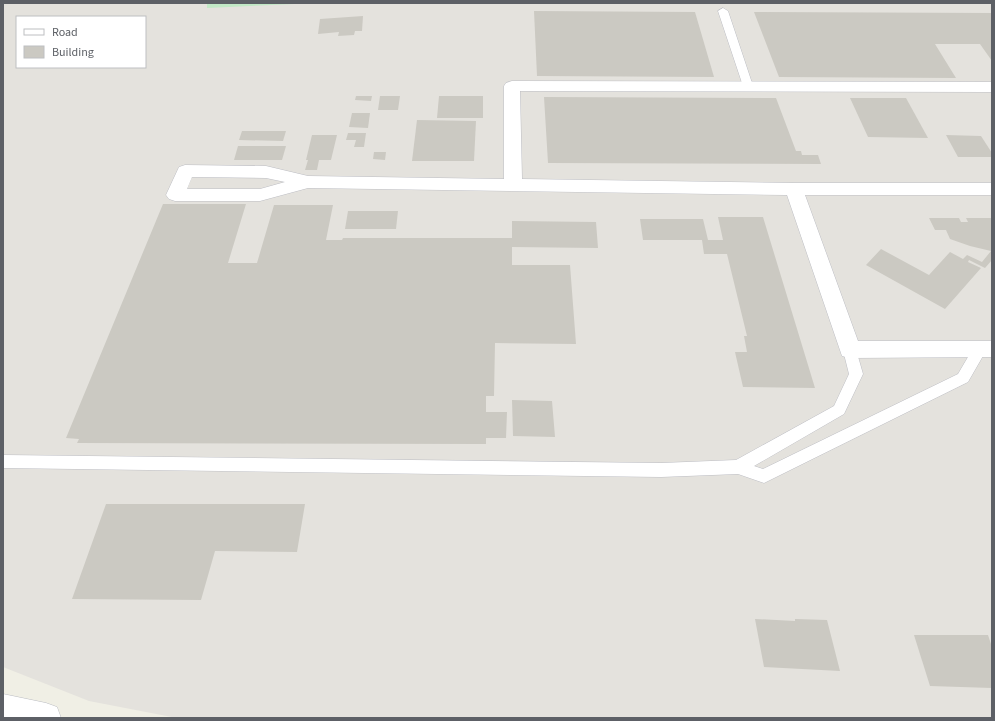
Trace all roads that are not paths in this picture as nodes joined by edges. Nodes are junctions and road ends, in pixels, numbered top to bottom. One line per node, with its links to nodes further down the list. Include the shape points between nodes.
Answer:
1 (723, 11): 2 (lane)
2 (748, 86): 3 (street); 5 (street, via 512,86)
3 (992, 87)
4 (308, 182): 4 (street, via 266,172 185,171 174,195 260,195); 5 (street)
5 (513, 185): 6 (street)
6 (794, 189): 7 (street); 9 (street)
7 (992, 189)
8 (986, 349): 9 (street); 11 (lane, via 963,378 764,476)
9 (850, 350): 11 (lane, via 856,374 839,410)
10 (4, 462): 11 (lane, via 661,470)
11 (738, 467)
12 (3, 709): 13 (street)
13 (46, 718)

